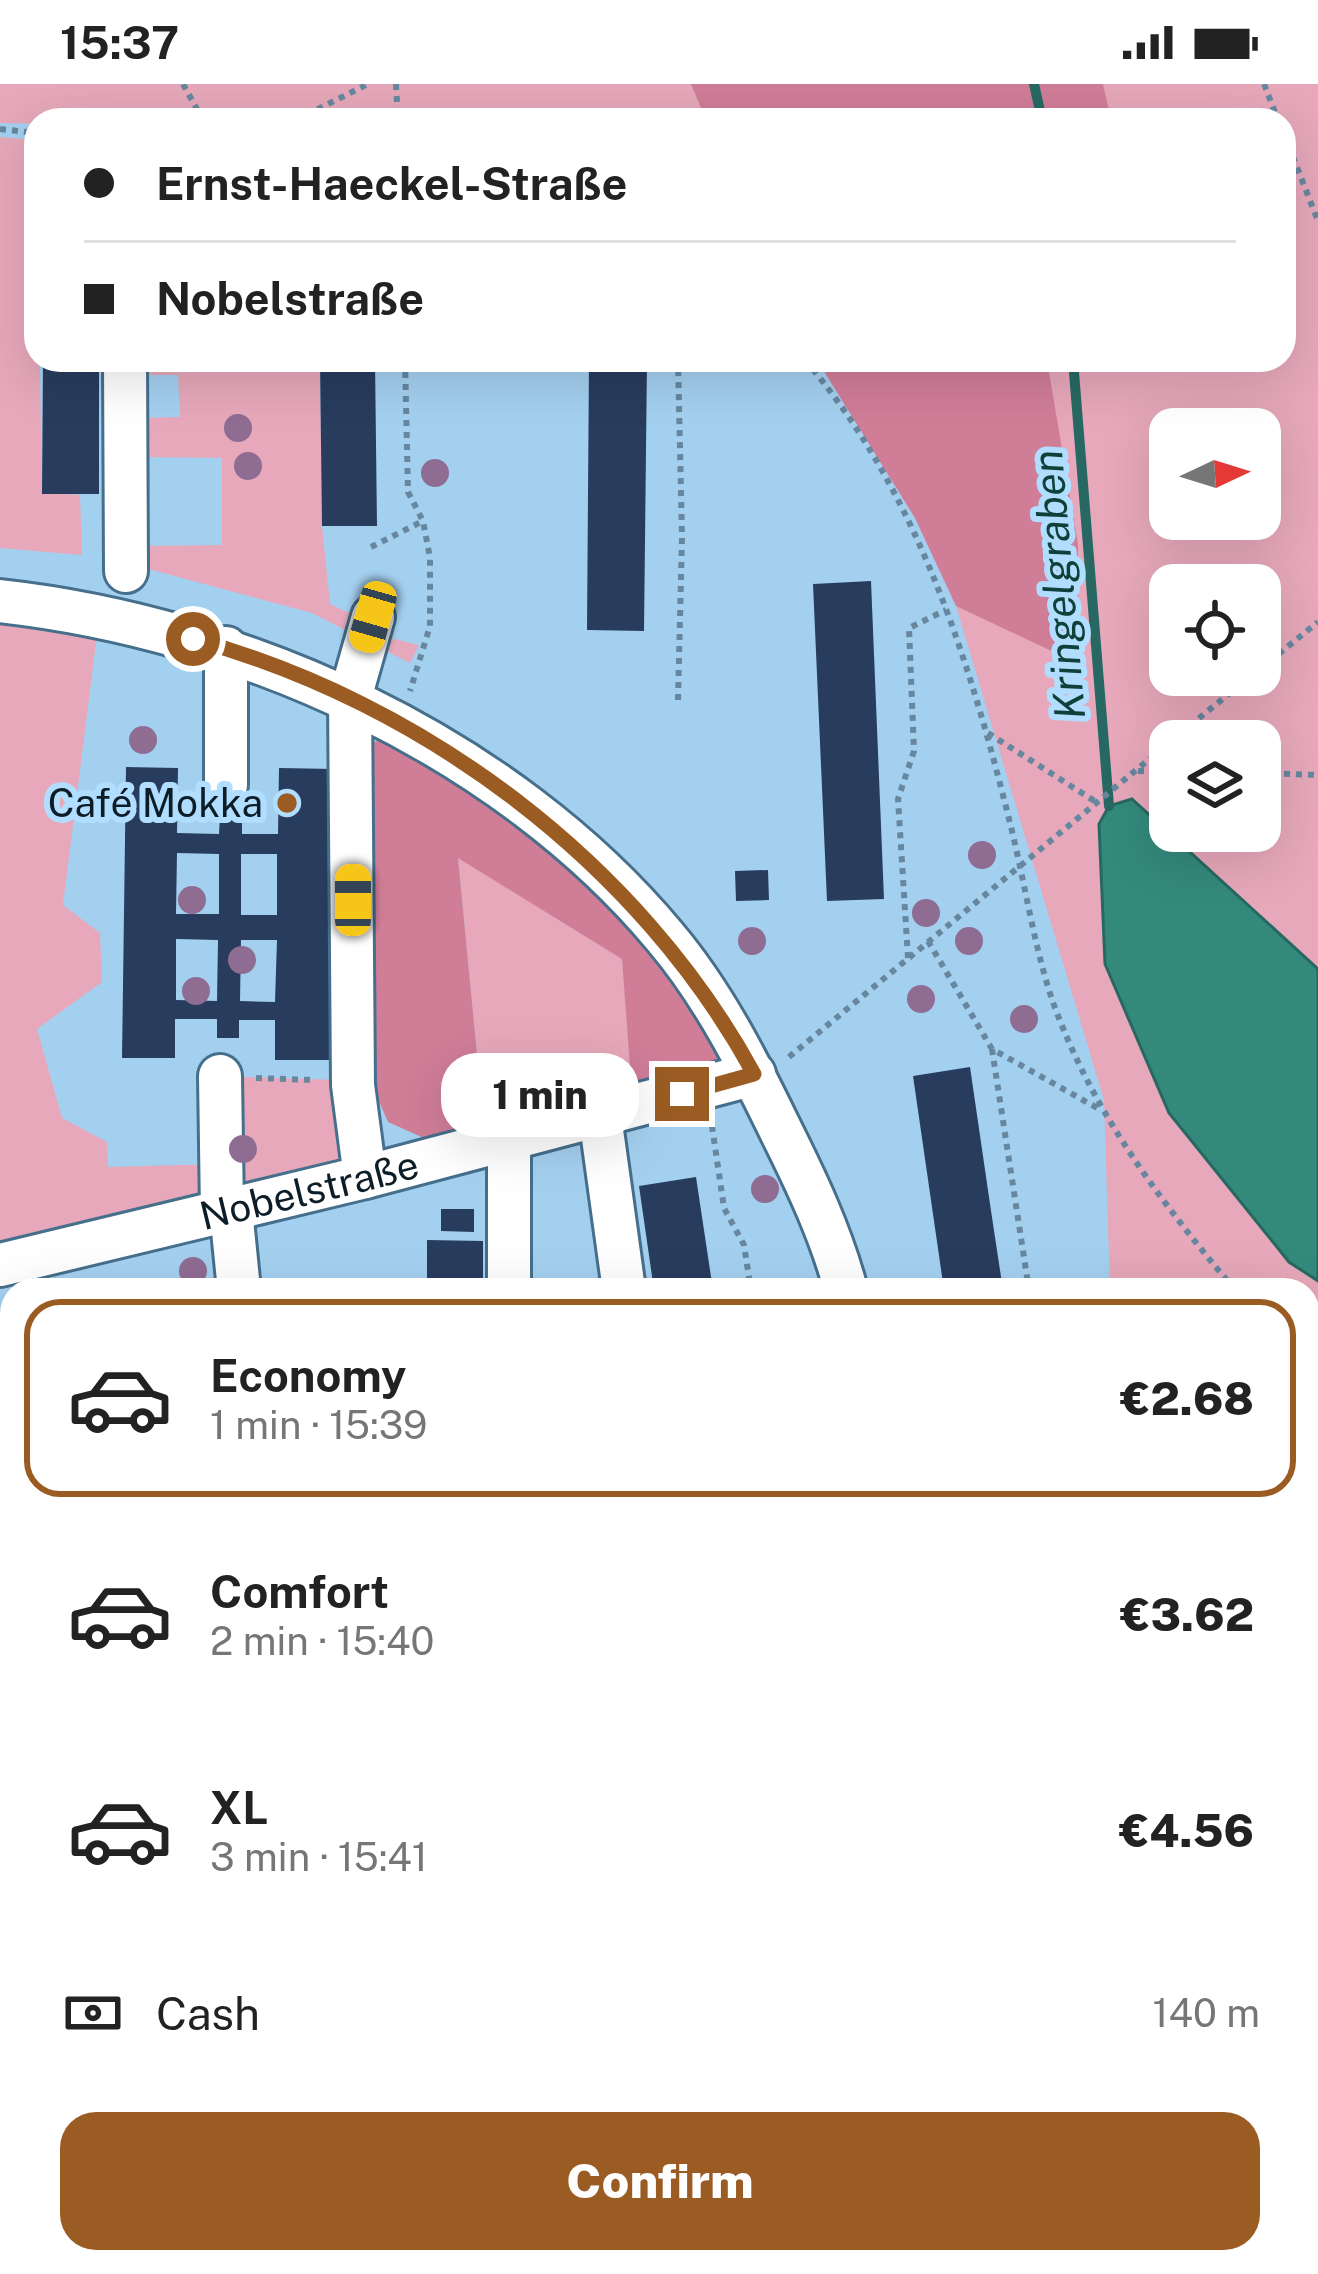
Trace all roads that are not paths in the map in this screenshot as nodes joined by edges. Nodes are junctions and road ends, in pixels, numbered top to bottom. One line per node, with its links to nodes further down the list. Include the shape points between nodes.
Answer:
1 (125, 372): 2 (street)
2 (126, 571)
3 (0, 601): 5 (street, via 128,621)
4 (373, 617): 6 (street)
5 (226, 648): 6 (street); 7 (street)
6 (350, 698): 8 (street, via 525,807 618,888 666,938); 12 (street, via 353,1085)
7 (226, 785)
8 (754, 1074): 10 (street, Nobelstraße); 18 (street, via 818,1207)
9 (220, 1076): 13 (street)
10 (600, 1116): 11 (street, Nobelstraße); 17 (street)
11 (509, 1140): 12 (street, Nobelstraße); 16 (street)
12 (365, 1177): 13 (street, Nobelstraße)
13 (226, 1211): 14 (street, Nobelstraße); 15 (street)
14 (0, 1265)
15 (237, 1278)
16 (509, 1278)
17 (622, 1278)
18 (842, 1278)

